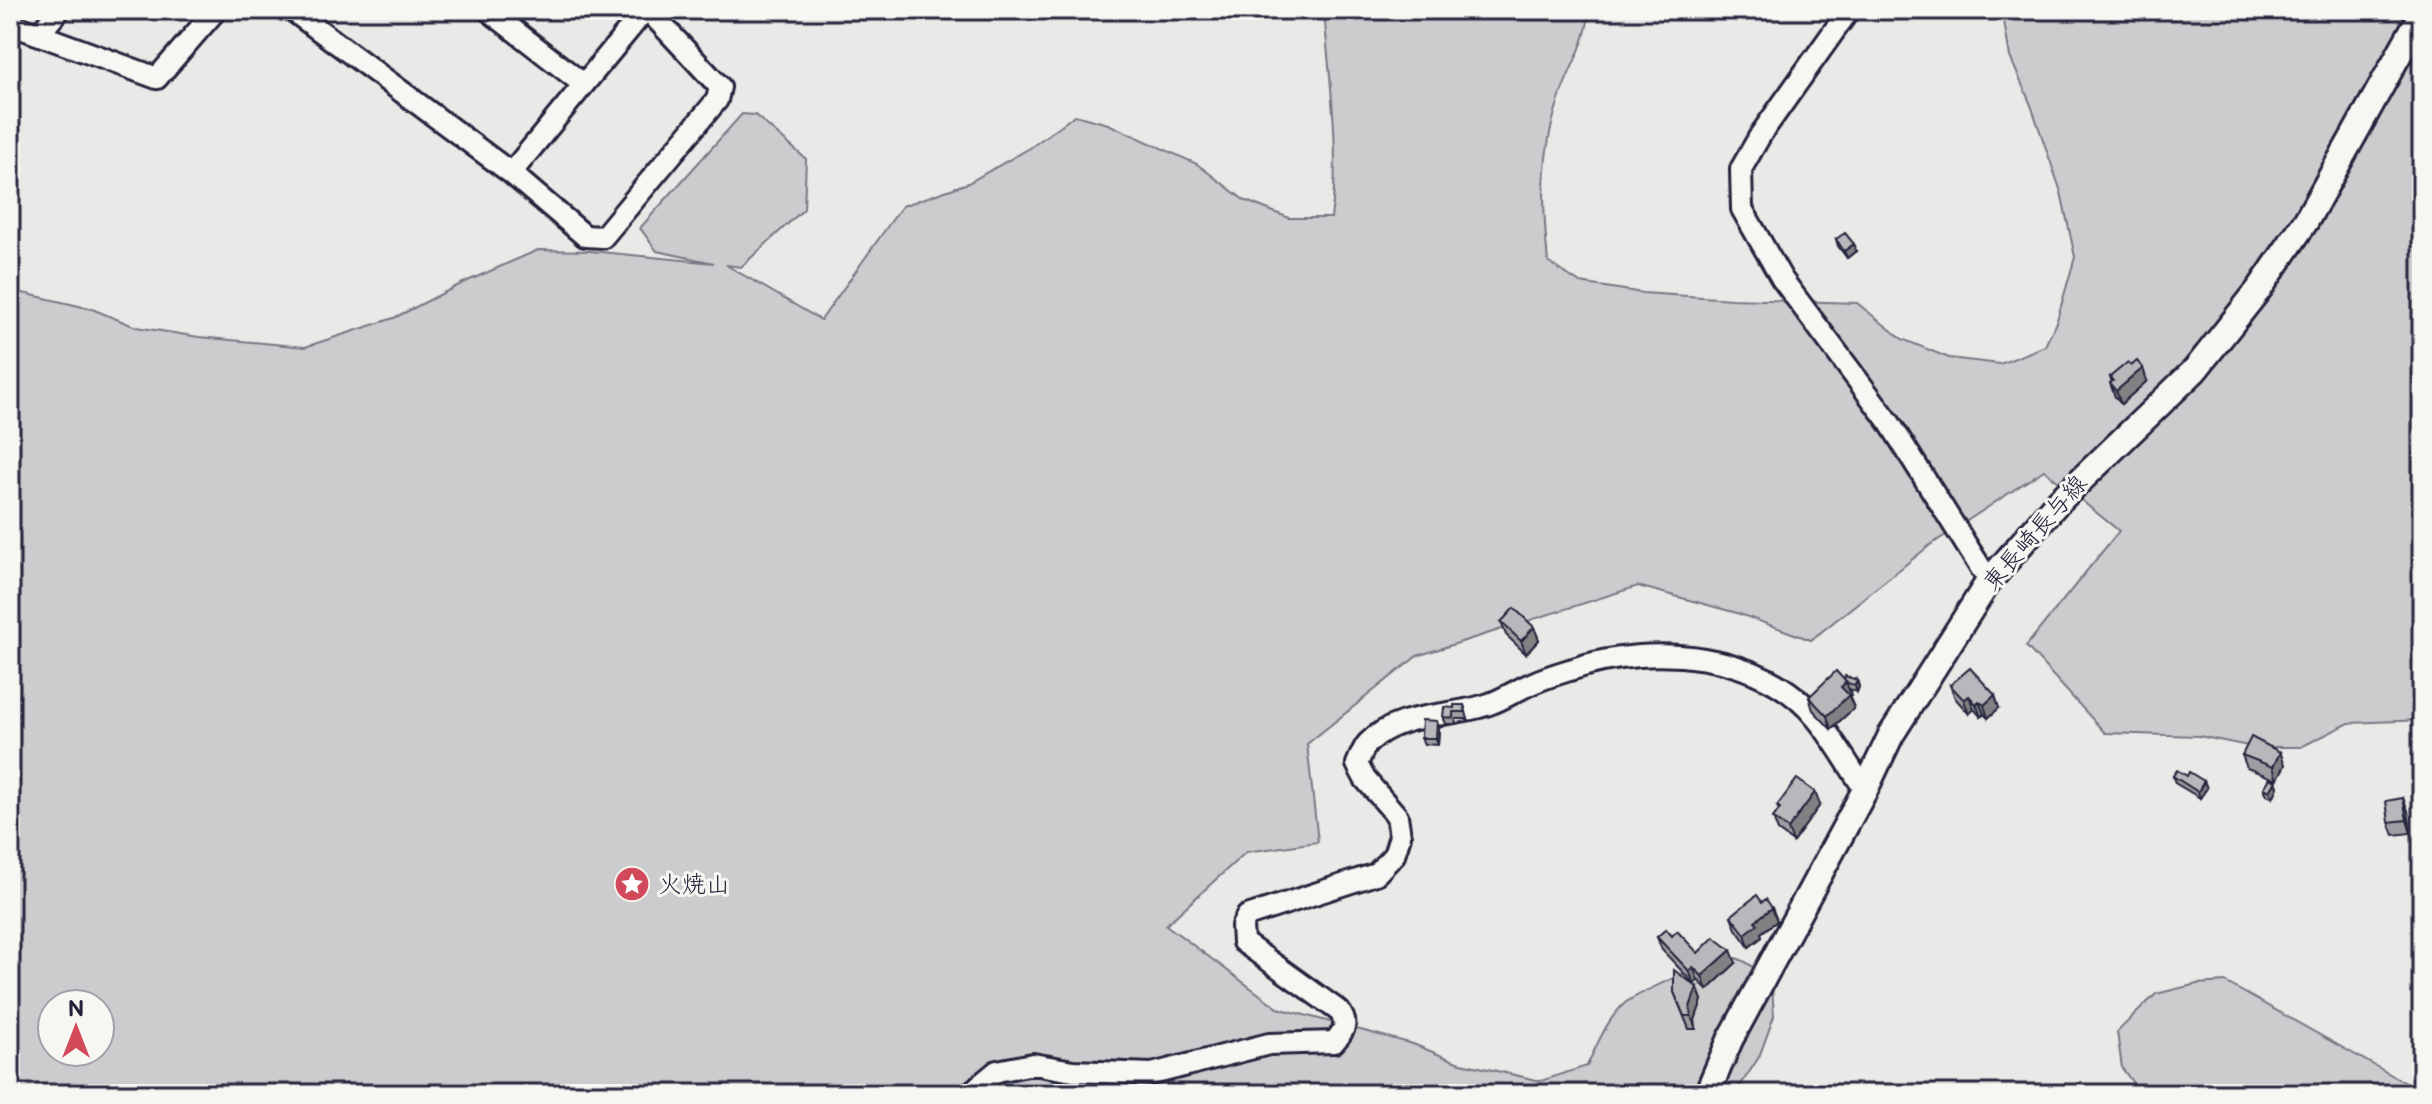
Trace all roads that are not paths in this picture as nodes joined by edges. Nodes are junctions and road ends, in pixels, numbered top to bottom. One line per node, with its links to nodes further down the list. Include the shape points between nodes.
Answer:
1 (59, 10): 9 (street)
2 (216, 10): 9 (street, via 157,78)
3 (292, 10): 11 (street)
4 (646, 10): 10 (street); 11 (street, via 720,87 717,100 603,237 585,236)
5 (1849, 10): 12 (street, via 1741,169 1742,209 1782,279 1889,422)
6 (495, 12): 10 (street)
7 (2422, 13): 12 (main road, 東長崎長与線, via 2306,221 2260,288 2195,370 2056,504)
8 (10, 24): 9 (street)
9 (39, 34)
10 (583, 84): 11 (street)
11 (511, 173)
12 (1989, 581): 13 (main road, 東長崎長与線, via 1891,735)
13 (1865, 790): 14 (street, via 1816,717 1782,688 1710,659 1637,655 1577,667 1489,705 1392,727 1366,744 1357,764 1397,816 1400,836 1394,855 1376,874 1259,911 1247,916 1242,926 1243,942 1252,950 1339,1011 1344,1030 1334,1042 1269,1044 1152,1074 1033,1064 997,1071); 15 (main road, 東長崎長与線, via 1730,1040)
14 (969, 1094)
15 (1707, 1094)

